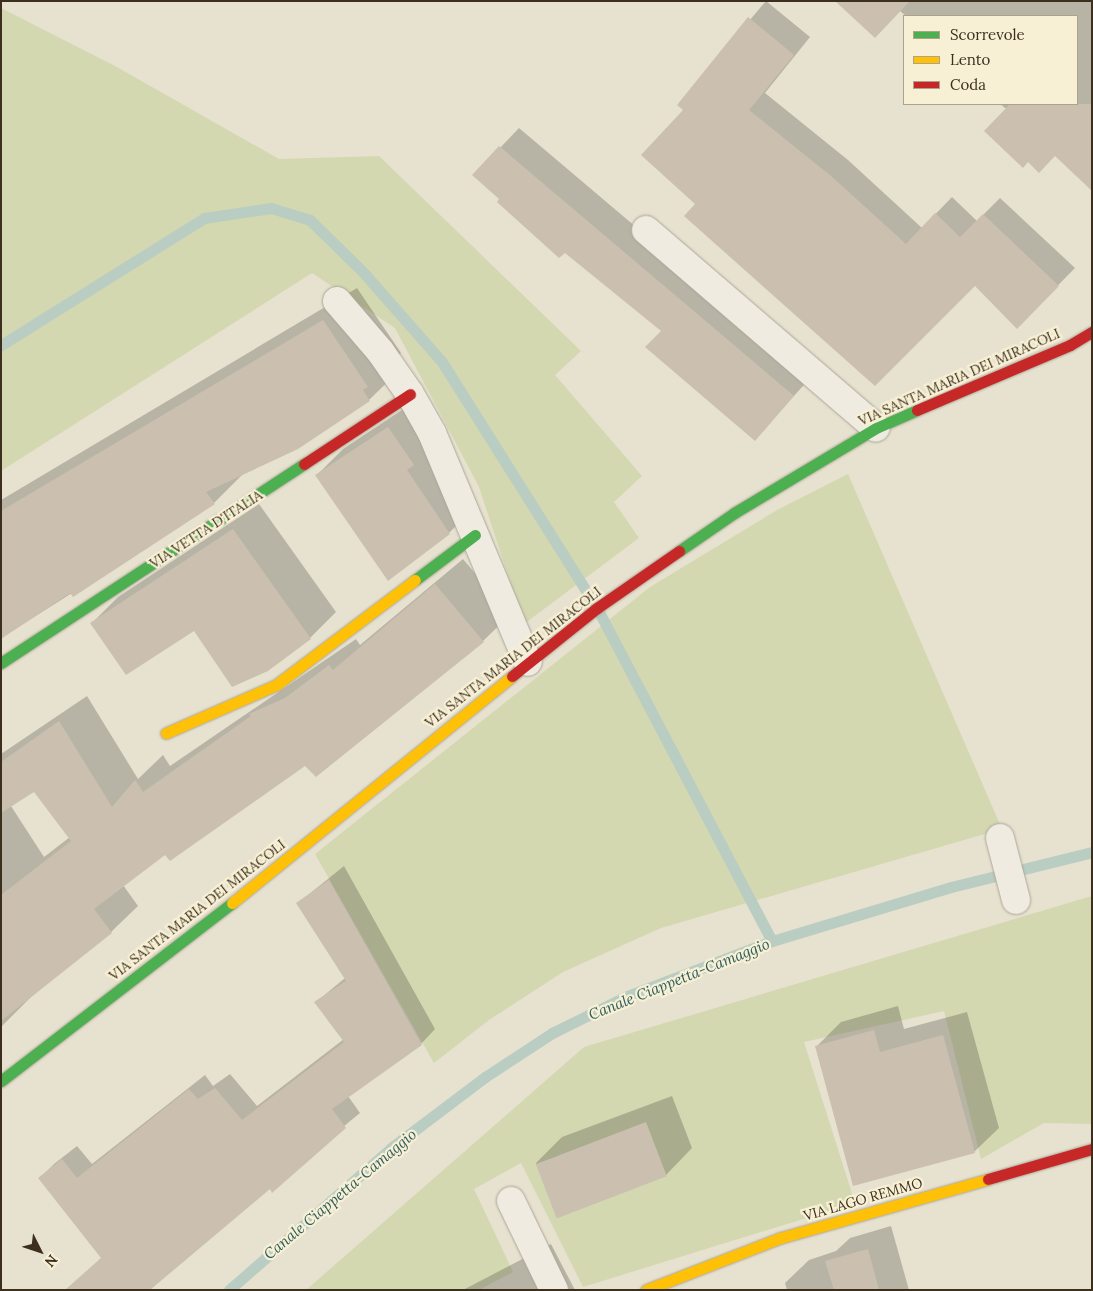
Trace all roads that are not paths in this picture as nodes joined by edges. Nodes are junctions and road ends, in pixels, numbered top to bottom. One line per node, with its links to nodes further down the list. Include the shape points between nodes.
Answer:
1 (646, 230): 6 (street)
2 (337, 301): 5 (street, via 380,351)
3 (1092, 318): 4 (street)
4 (1081, 338): 6 (street, VIA SANTA MARIA DEI MIRACOLI)
5 (410, 394): 7 (street, via 432,433); 9 (street, VIA VETTA D'ITALIA)
6 (876, 428): 8 (street, VIA SANTA MARIA DEI MIRACOLI, via 734,512 597,608)
7 (475, 535): 8 (street); 10 (street, via 276,685)
8 (528, 662): 13 (street, VIA SANTA MARIA DEI MIRACOLI, via 217,915)
9 (1, 663)
10 (166, 732)
11 (1000, 838): 12 (street)
12 (1016, 900)
13 (1, 1081)
14 (1092, 1149): 17 (street, VIA LAGO REMMO, via 780,1238)
15 (511, 1201): 16 (street)
16 (554, 1290)
17 (646, 1290)

